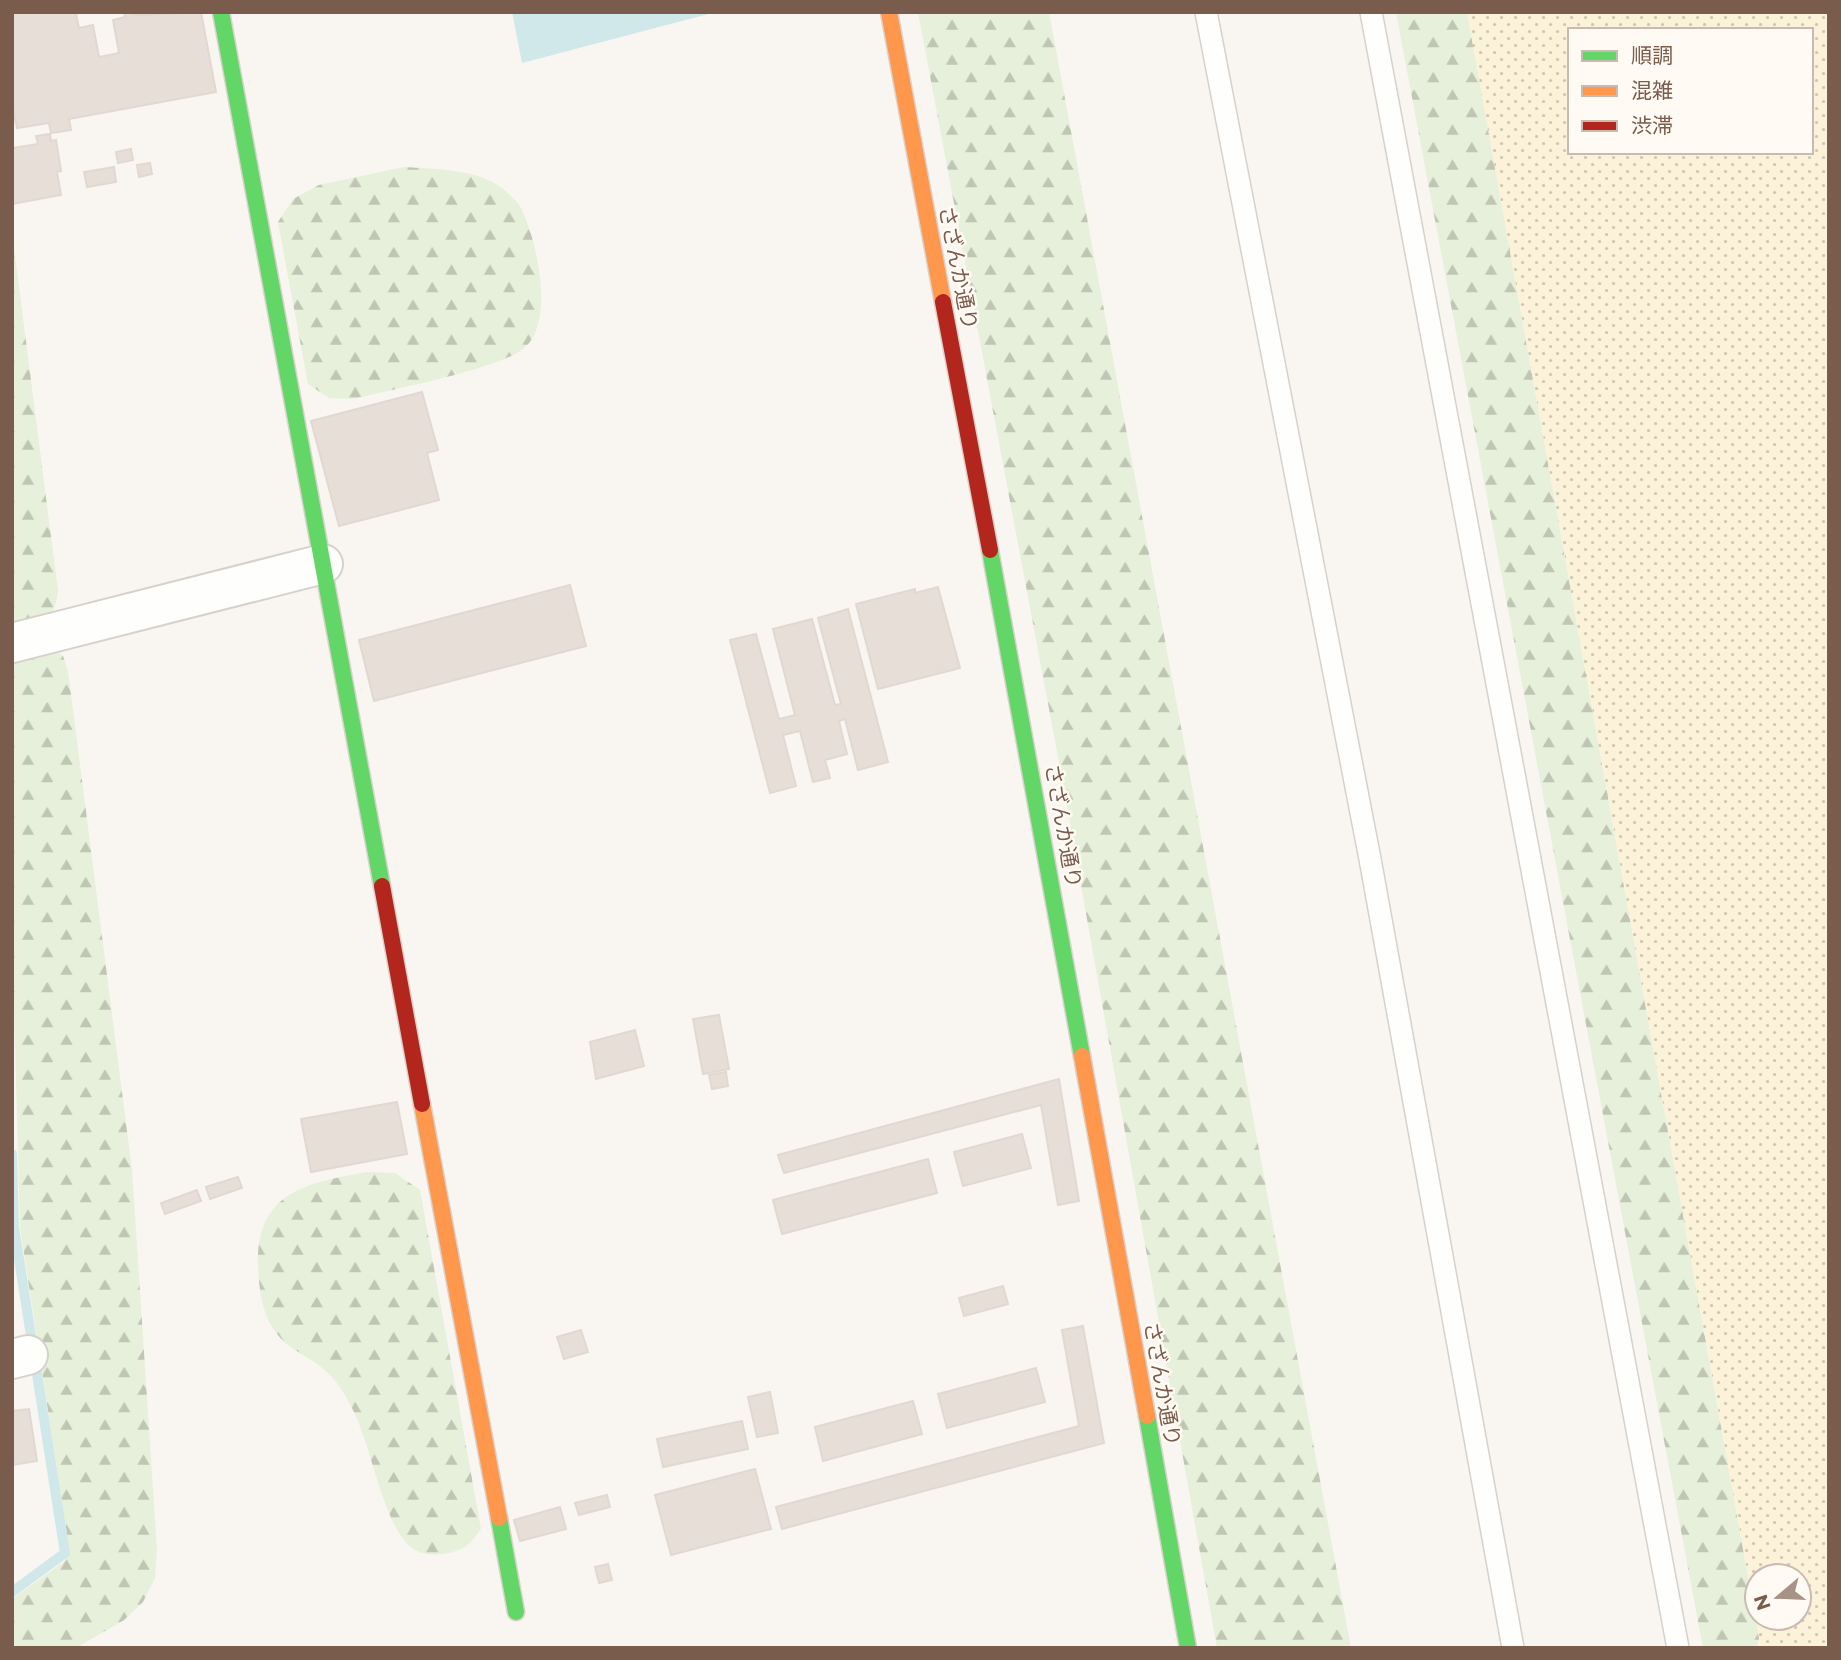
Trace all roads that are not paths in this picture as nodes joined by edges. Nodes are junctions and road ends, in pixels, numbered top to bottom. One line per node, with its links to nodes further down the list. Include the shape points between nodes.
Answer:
1 (221, 12): 5 (street)
2 (889, 12): 8 (street, さざんか通り, via 1029,754)
3 (1206, 12): 9 (lane, via 1370,859)
4 (1371, 12): 10 (lane)
5 (323, 564): 6 (street); 7 (street)
6 (12, 643)
7 (516, 1612)
8 (1188, 1648)
9 (1513, 1648)
10 (1678, 1648)

